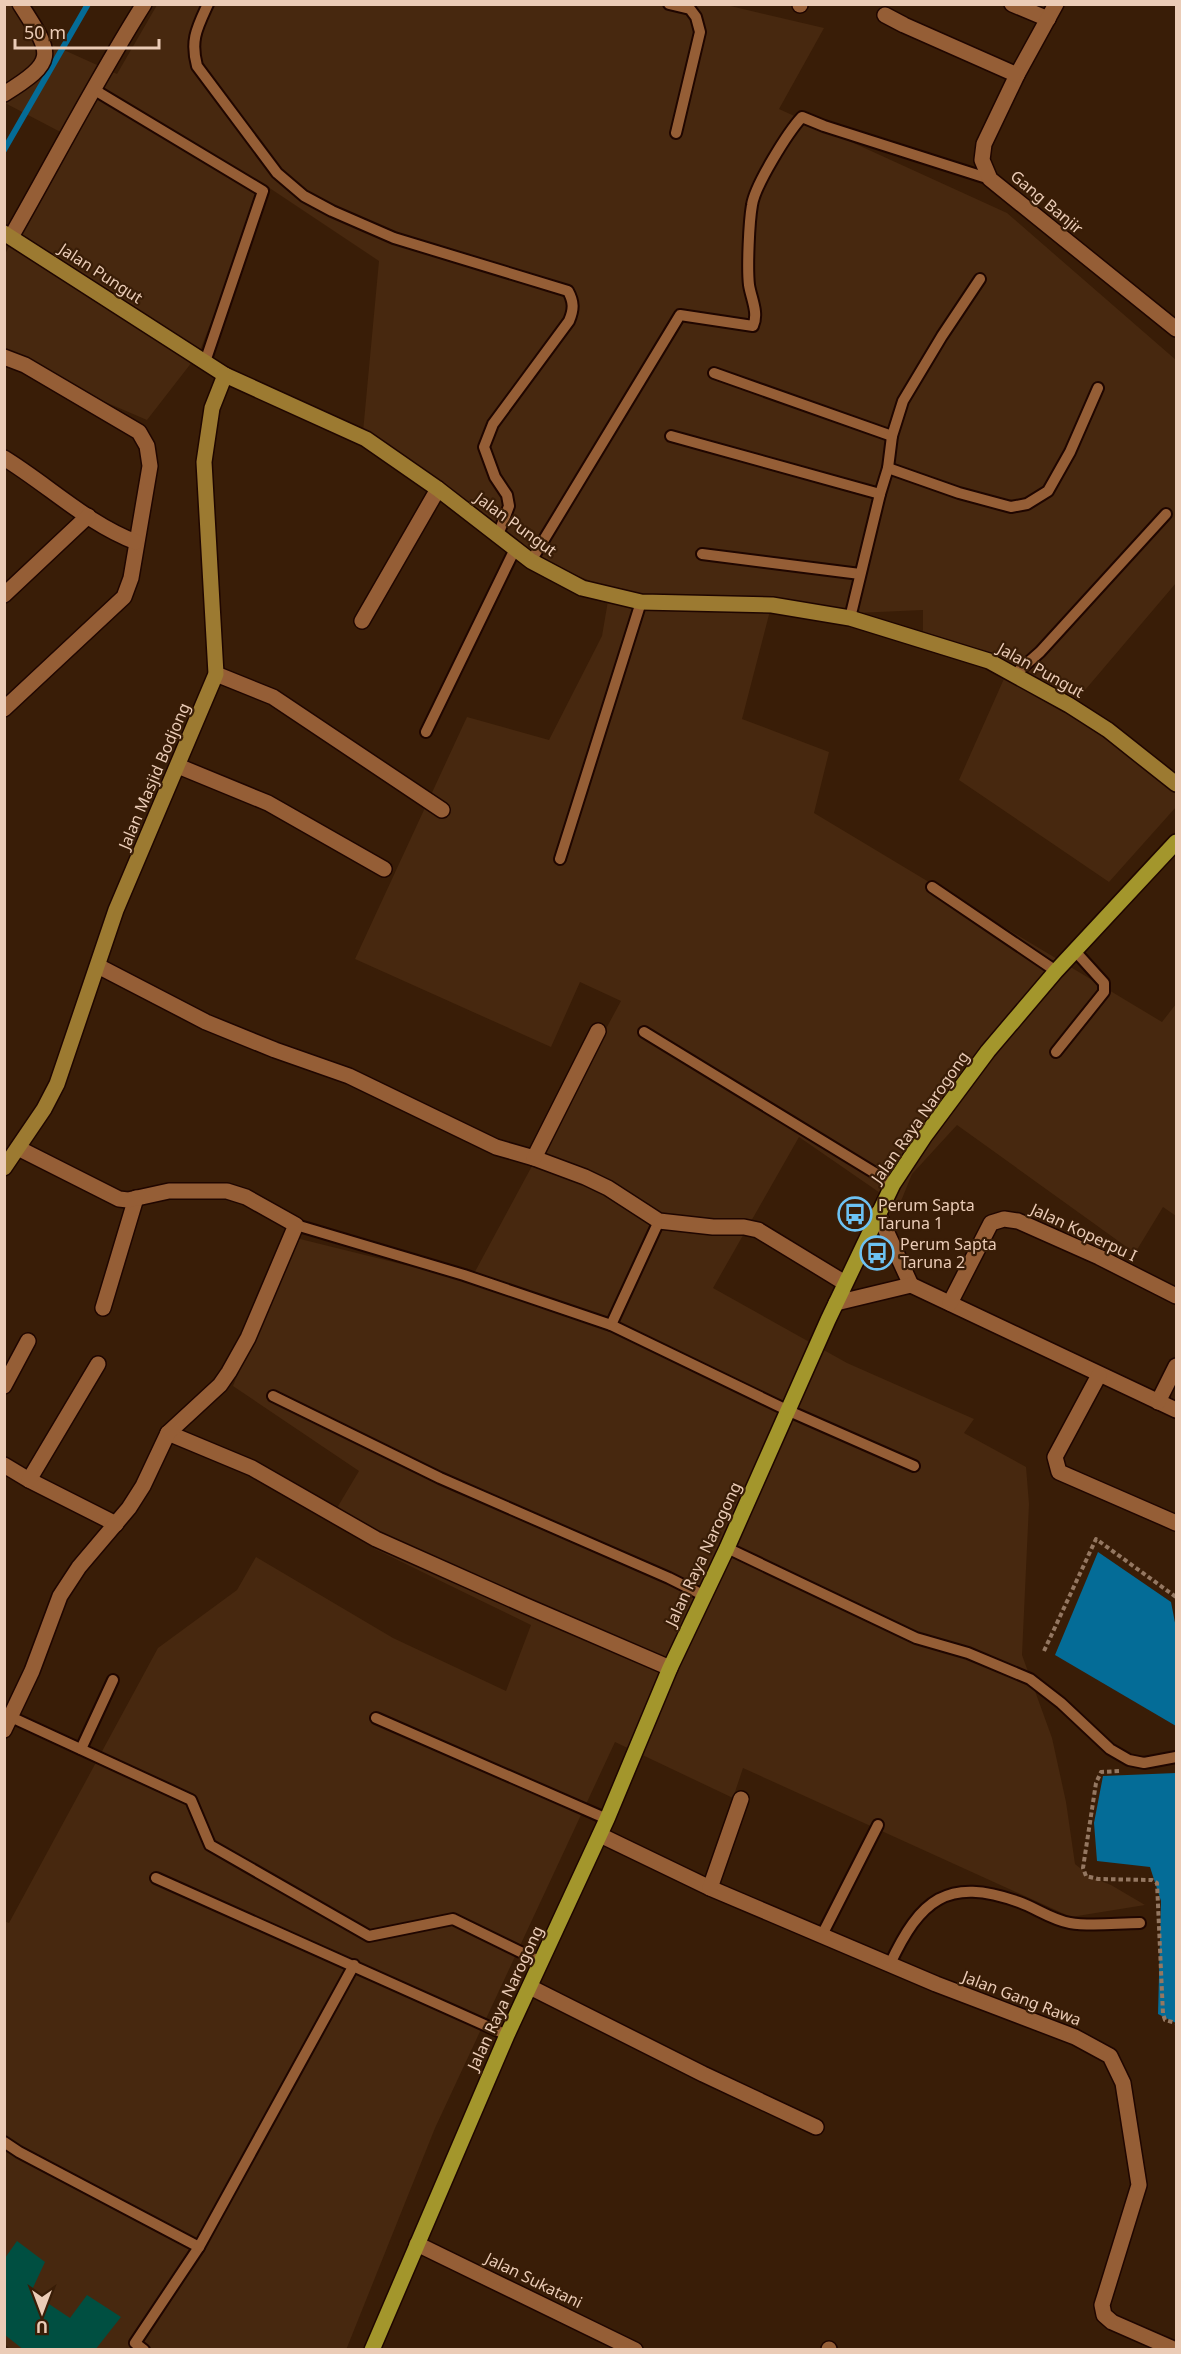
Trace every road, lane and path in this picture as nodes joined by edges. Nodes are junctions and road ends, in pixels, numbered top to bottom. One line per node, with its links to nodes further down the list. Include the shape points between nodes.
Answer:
1 (20, 4): 11 (street, via 43,41 46,54 42,67)
2 (144, 4): 10 (street)
3 (208, 4): 30 (lane, via 194,35 197,66 277,173 304,196 394,238 568,291 573,310 569,321 493,423 484,447 509,506)
4 (669, 4): 12 (lane, via 690,9 700,32)
5 (1012, 4): 8 (street)
6 (1056, 4): 8 (street, Gang Banjir)
7 (885, 15): 9 (street)
8 (1048, 19): 9 (street, Gang Banjir)
9 (1017, 75): 13 (street, Gang Banjir, via 984,144 982,160)
10 (93, 90): 14 (street); 18 (lane, via 263,191)
11 (4, 94)
12 (676, 133)
13 (990, 178): 16 (street, Gang Banjir); 34 (lane, via 802,117 770,165 752,204 749,284 755,323 753,326 680,315)
14 (7, 239): 18 (street, Jalan Pungut)
15 (980, 279): 23 (lane, via 903,400)
16 (1176, 329)
17 (4, 357): 31 (street, via 25,365 139,432 150,466)
18 (206, 362): 20 (street, Jalan Pungut)
19 (714, 373): 23 (lane)
20 (225, 375): 26 (street, Jalan Pungut, via 366,440); 40 (street, Jalan Masjid Bodjong, via 212,408 204,462)
21 (1098, 388): 25 (lane, via 1070,452 1048,490 1028,504 1011,507)
22 (671, 436): 27 (lane)
23 (892, 436): 25 (lane)
24 (6, 461): 29 (street)
25 (888, 468): 27 (lane)
26 (438, 489): 30 (street, Jalan Pungut); 39 (street)
27 (880, 494): 35 (lane)
28 (1166, 514): 41 (lane, via 1040,652)
29 (88, 516): 31 (street, via 111,533); 36 (street)
30 (498, 535): 32 (street, Jalan Pungut)
31 (136, 542): 42 (street, via 124,597)
32 (515, 549): 34 (street, Jalan Pungut); 43 (lane)
33 (702, 554): 35 (lane)
34 (531, 561): 37 (street, Jalan Pungut, via 582,588)
35 (860, 574): 38 (lane)
36 (4, 595)
37 (641, 603): 38 (street, Jalan Pungut, via 772,605); 48 (lane)
38 (850, 618): 41 (street, Jalan Pungut, via 990,661)
39 (362, 621)
40 (216, 674): 44 (street, Jalan Masjid Bodjong); 46 (street, via 273,697)
41 (1014, 675): 45 (street, Jalan Pungut, via 1108,730)
42 (4, 709)
43 (426, 732)
44 (178, 766): 49 (street, via 268,803); 52 (street, Jalan Masjid Bodjong, via 116,910)
45 (1176, 784)
46 (442, 810)
47 (1176, 842): 51 (main road, Jalan Raya Narogong)
48 (560, 859)
49 (384, 869)
50 (932, 887): 53 (lane)
51 (1075, 951): 53 (main road, Jalan Raya Narogong); 56 (lane, via 1104,983 1104,992)
52 (98, 966): 57 (street, Jalan Masjid Bodjong, via 57,1084); 58 (street, via 206,1022 348,1076 496,1147)
53 (1056, 971): 60 (main road, Jalan Raya Narogong, via 988,1051)
54 (598, 1031): 58 (street)
55 (644, 1032): 60 (lane)
56 (1056, 1052)
57 (18, 1148): 59 (street, Jalan Masjid Bodjong); 61 (street, via 119,1199)
58 (534, 1158): 63 (street, via 608,1188)
59 (4, 1168)
60 (893, 1184): 62 (main road, Jalan Raya Narogong)
61 (136, 1198): 64 (street, via 169,1191 237,1193); 70 (street)
62 (878, 1213): 65 (main road, Jalan Raya Narogong); 66 (street)
63 (659, 1221): 65 (street, via 758,1230); 71 (lane)
64 (296, 1225): 71 (lane, via 464,1275); 81 (street, via 240,1355 220,1385)
65 (845, 1283): 68 (main road, Jalan Raya Narogong)
66 (911, 1285): 68 (street); 69 (street)
67 (1176, 1296): 69 (street, Jalan Koperpu I, via 1099,1257 1004,1218 991,1223)
68 (836, 1303): 80 (main road, Jalan Raya Narogong)
69 (950, 1303): 75 (street)
70 (103, 1308)
71 (611, 1325): 80 (lane)
72 (28, 1341): 76 (street)
73 (98, 1364): 84 (street)
74 (1176, 1366): 78 (street)
75 (1099, 1375): 78 (street); 85 (street, via 1055,1457 1059,1472)
76 (4, 1386)
77 (273, 1396): 88 (lane, via 440,1478)
78 (1158, 1402): 79 (street)
79 (1176, 1410)
80 (789, 1411): 83 (lane); 87 (main road, Jalan Raya Narogong)
81 (168, 1433): 86 (street, via 143,1486); 91 (street, via 252,1468 376,1539)
82 (4, 1465): 84 (street)
83 (914, 1466)
84 (29, 1480): 86 (street)
85 (1176, 1523)
86 (116, 1524): 94 (street, via 60,1596 33,1671)
87 (727, 1548): 88 (main road, Jalan Raya Narogong); 96 (lane, via 916,1638 968,1653 1030,1679 1110,1749 1129,1760 1144,1763)
88 (705, 1596): 91 (main road, Jalan Raya Narogong)
89 (1176, 1597): 90 (path, via 1096,1539)
90 (1044, 1651)
91 (670, 1668): 99 (main road, Jalan Raya Narogong)
92 (113, 1680): 95 (lane)
93 (376, 1718): 99 (lane)
94 (7, 1720): 95 (lane)
95 (81, 1749): 106 (lane, via 191,1800 210,1845 369,1936 453,1919)
96 (1176, 1757)
97 (1130, 1770): 110 (path, via 1101,1772 1083,1868 1086,1876 1098,1879 1157,1883 1162,2014 1165,2020)
98 (741, 1799): 103 (street)
99 (607, 1819): 101 (main road, Jalan Raya Narogong)
100 (878, 1825): 105 (lane)
101 (600, 1835): 103 (street, Jalan Gang Rawa); 106 (main road, Jalan Raya Narogong)
102 (156, 1878): 108 (lane)
103 (710, 1888): 105 (street, Jalan Gang Rawa)
104 (1140, 1923): 107 (lane, via 1071,1924 986,1892 960,1892 941,1897 927,1907 904,1934)
105 (822, 1935): 107 (street, Jalan Gang Rawa)
106 (541, 1962): 109 (main road, Jalan Raya Narogong)
107 (890, 1964): 120 (street, Jalan Gang Rawa, via 1075,2037 1110,2056 1123,2083 1139,2185 1102,2305 1104,2315)
108 (354, 1965): 111 (lane); 115 (lane)
109 (530, 1987): 111 (main road, Jalan Raya Narogong); 112 (street)
110 (1176, 2023)
111 (507, 2035): 114 (main road, Jalan Raya Narogong)
112 (816, 2127)
113 (4, 2142): 115 (lane)
114 (417, 2244): 116 (street, Jalan Sukatani); 118 (main road, Jalan Raya Narogong)
115 (200, 2247): 117 (lane, via 135,2343)
116 (616, 2345): 119 (street, Jalan Sukatani)
117 (144, 2349)
118 (372, 2349)
119 (635, 2349)
120 (1176, 2349)

